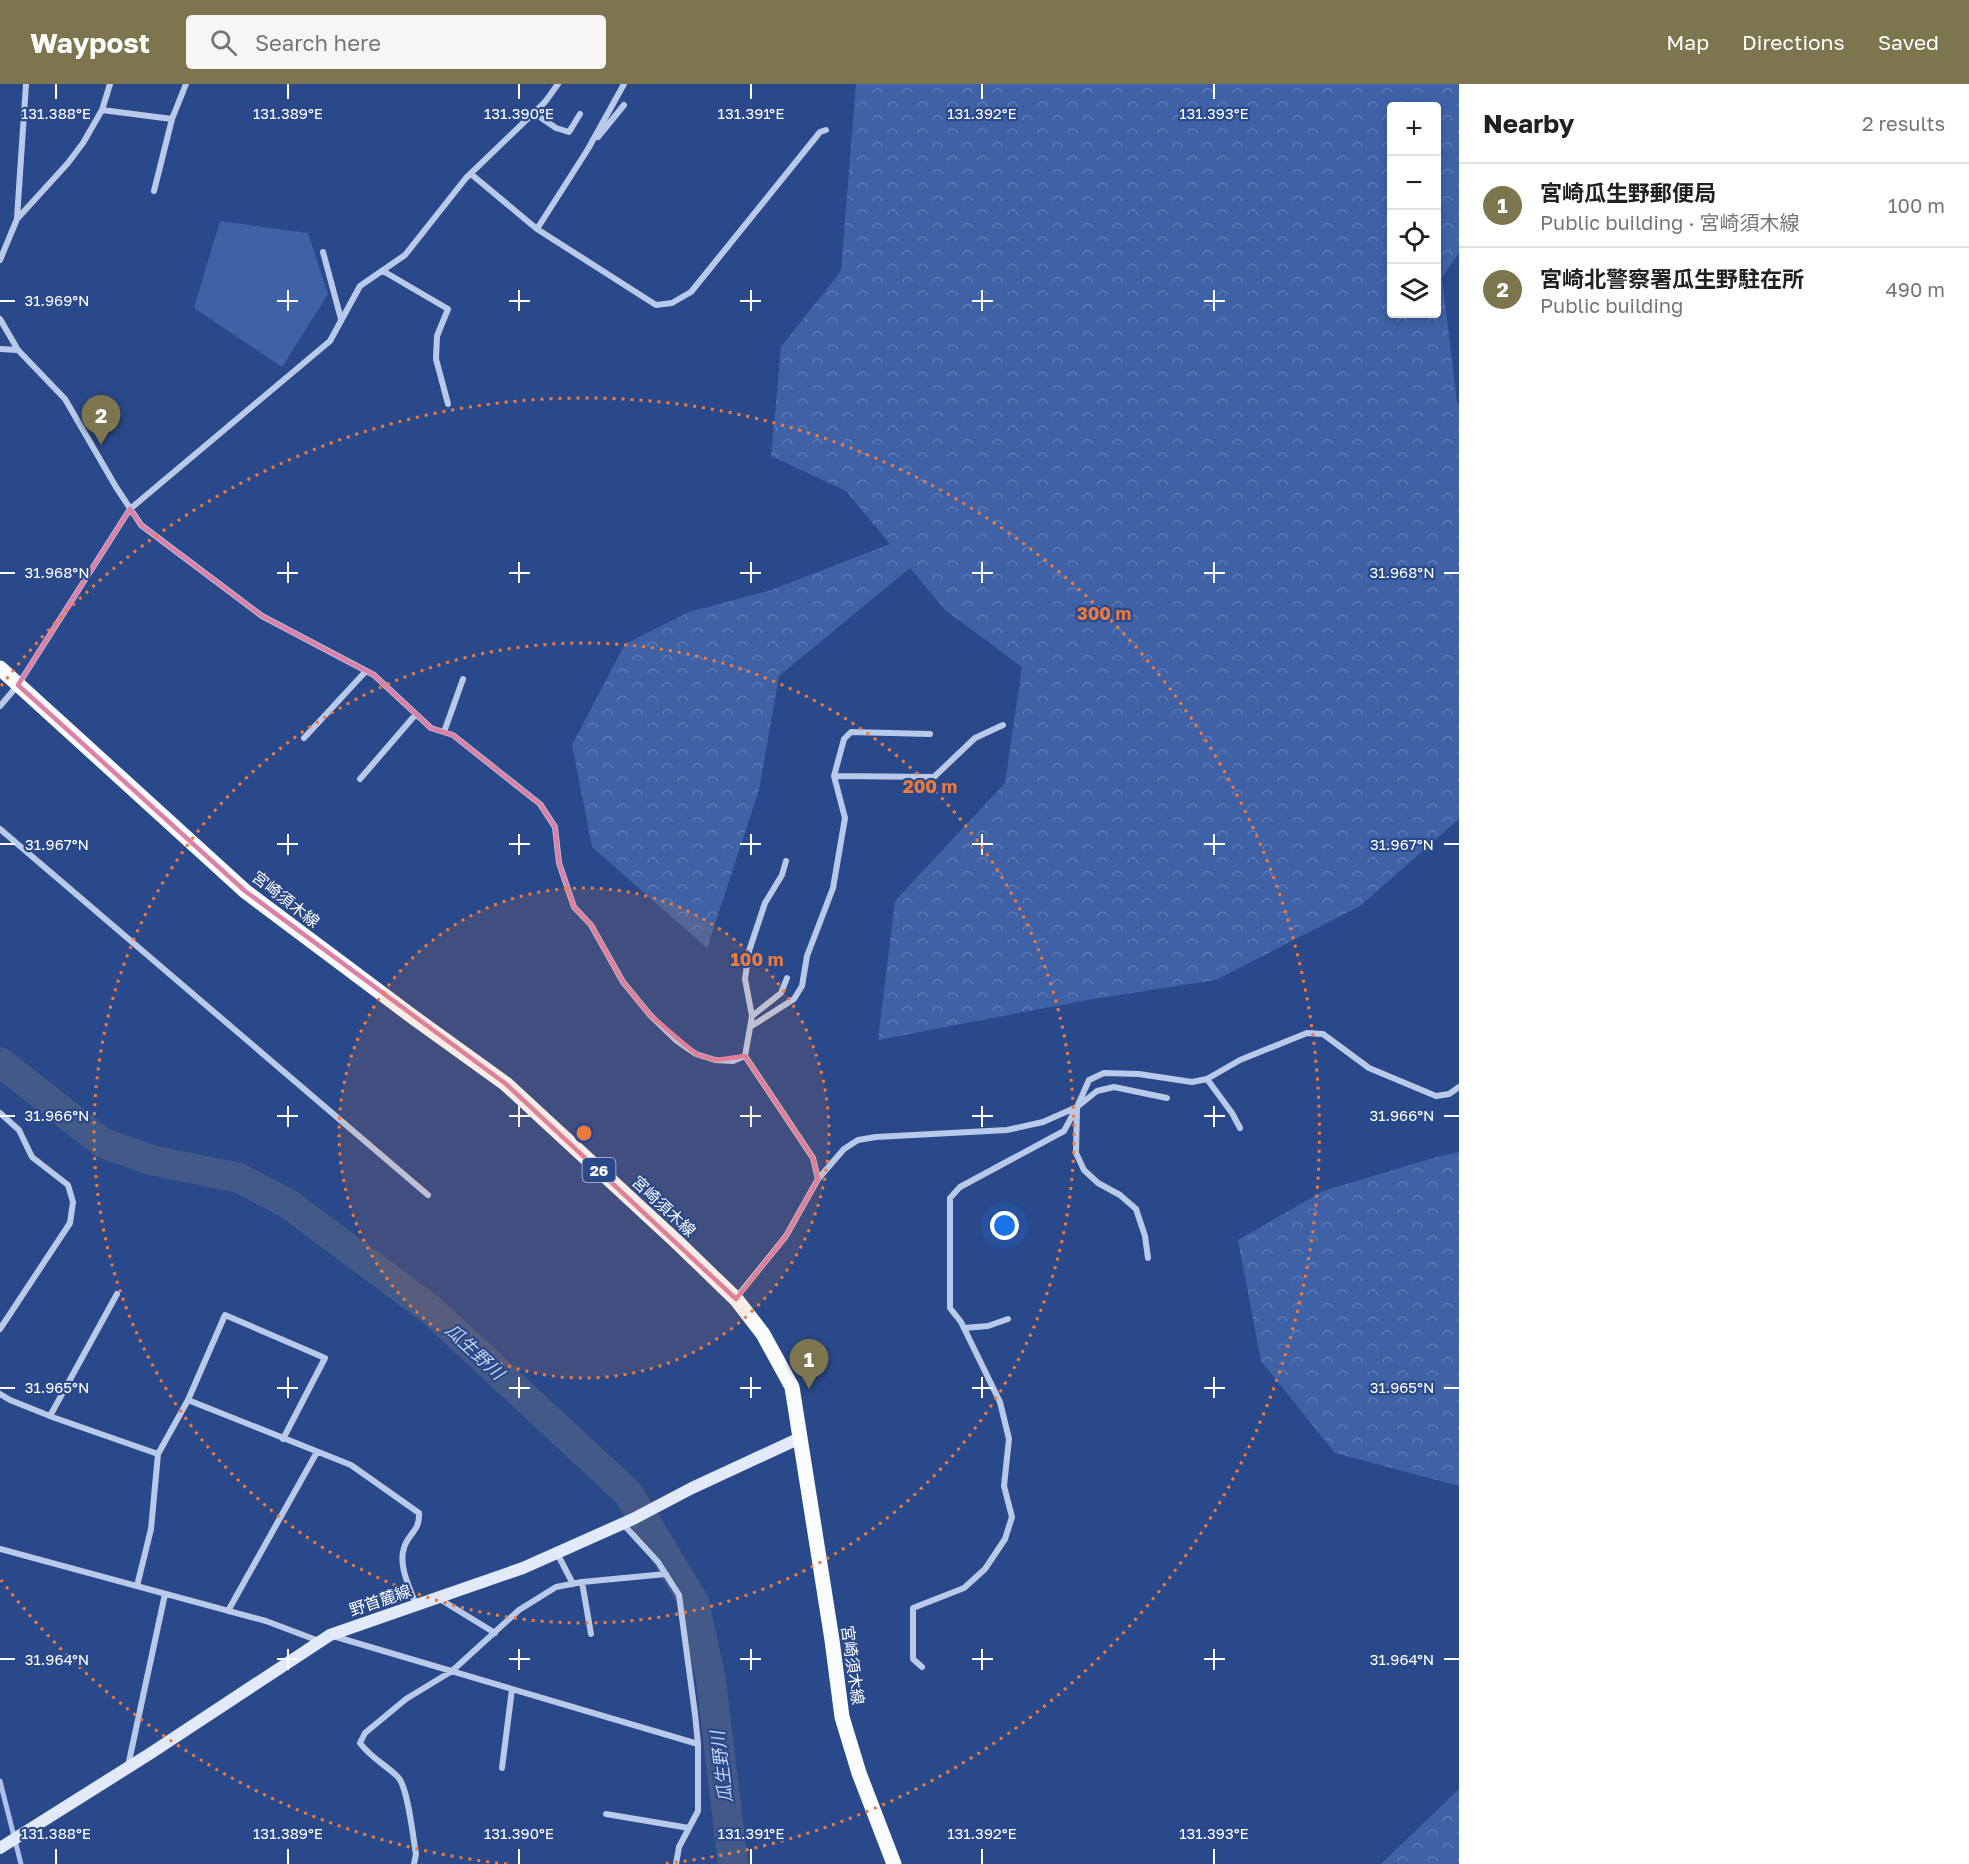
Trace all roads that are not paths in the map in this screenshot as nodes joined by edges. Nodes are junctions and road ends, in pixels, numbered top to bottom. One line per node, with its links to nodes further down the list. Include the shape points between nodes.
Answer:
1 (26, 84): 16 (street)
2 (102, 84): 6 (street)
3 (186, 84): 11 (street)
4 (558, 84): 9 (street)
5 (624, 84): 13 (street)
6 (110, 85): 8 (street)
7 (624, 105): 13 (street)
8 (102, 110): 11 (street); 16 (street, via 73,156)
9 (534, 113): 10 (street, via 569,132); 14 (street)
10 (580, 114)
11 (172, 119): 15 (street)
12 (826, 130): 17 (street, via 820,132 691,292 672,303 656,305)
13 (588, 149): 17 (street)
14 (471, 174): 17 (street); 20 (street, via 405,255)
15 (154, 191)
16 (17, 219): 19 (street)
17 (537, 229)
18 (323, 252): 22 (street)
19 (0, 260)
20 (383, 270): 22 (street, via 360,286); 25 (street, via 448,309 437,336 436,359)
21 (0, 319): 24 (street)
22 (342, 320): 26 (street, via 330,341)
23 (0, 349): 24 (street)
24 (18, 350): 26 (street, via 65,399)
25 (448, 404)
26 (130, 509): 28 (street, via 141,525 262,616); 30 (street)
27 (0, 668): 30 (main road, 宮崎須木線 / 26)
28 (366, 671): 32 (street); 36 (street)
29 (463, 679): 34 (street)
30 (18, 685): 31 (street); 55 (main road, 宮崎須木線 / 26, via 245,891 506,1084)
31 (0, 706)
32 (416, 714): 34 (street, via 431,728); 38 (street)
33 (1003, 724): 37 (street, via 975,738 934,777)
34 (444, 732): 44 (street, via 540,804 555,827 559,863 574,907 591,924 623,982 650,1015 696,1054 733,1061)
35 (930, 734): 37 (street, via 851,732 844,740)
36 (304, 738)
37 (834, 776): 43 (street, via 845,818 833,888 807,956 802,986 794,999)
38 (360, 779)
39 (0, 829): 52 (street)
40 (786, 861): 42 (street, via 765,903 749,951 745,979)
41 (787, 978): 42 (street, via 781,993)
42 (752, 1016): 43 (street)
43 (750, 1027): 44 (street)
44 (745, 1056): 51 (street, via 813,1158)
45 (1207, 1079): 46 (street, via 1239,1060 1307,1034 1323,1034 1369,1068 1436,1096); 48 (street, via 1192,1082 1104,1073 1089,1080); 50 (street)
46 (1459, 1087)
47 (1167, 1098): 48 (street, via 1114,1087 1097,1091)
48 (1077, 1107): 51 (street, via 1043,1122 1007,1130 858,1140 844,1149); 53 (street, via 1076,1153 1084,1170 1136,1209); 57 (street, via 1064,1131 960,1187 950,1198 950,1308)
49 (0, 1113): 58 (street, via 19,1130 32,1157 68,1185 73,1202 70,1223)
50 (1240, 1128)
51 (818, 1179): 55 (street, via 786,1236)
52 (428, 1195)
53 (1148, 1258)
54 (117, 1294): 61 (street)
55 (736, 1299): 63 (main road, 宮崎須木線 / 26, via 763,1334 792,1388)
56 (1008, 1319): 57 (street)
57 (964, 1328): 80 (street, via 1000,1402 1009,1438 1004,1486 1012,1516 1005,1539 985,1569 964,1588 913,1608 913,1659)
58 (0, 1329)
59 (0, 1394): 61 (street)
60 (188, 1400): 62 (street); 62 (street, via 225,1315 325,1358); 65 (street)
61 (50, 1416): 65 (street)
62 (283, 1438): 64 (street)
63 (800, 1438): 66 (main road, 野首麓線); 91 (main road, 宮崎須木線 / 26, via 842,1717 858,1773)
64 (317, 1452): 75 (street, via 351,1466 419,1513 419,1523 404,1548 402,1565); 76 (street)
65 (158, 1454): 72 (street, via 151,1528)
66 (627, 1521): 68 (main road, 野首麓線); 69 (street)
67 (0, 1549): 72 (street)
68 (557, 1553): 71 (street); 74 (main road, 野首麓線)
69 (666, 1574): 70 (street); 83 (street, via 679,1595)
70 (582, 1582): 71 (street); 78 (street)
71 (573, 1584): 77 (street, via 556,1587 519,1610)
72 (137, 1586): 73 (street)
73 (165, 1594): 76 (street); 84 (street)
74 (438, 1598): 75 (main road, 野首麓線); 77 (street)
75 (417, 1605): 79 (main road, 野首麓線)
76 (228, 1611): 79 (street)
77 (495, 1633): 81 (street)
78 (591, 1634)
79 (325, 1638): 81 (street); 84 (main road, 野首麓線)
80 (922, 1667)
81 (453, 1671): 82 (street); 89 (street, via 406,1699 365,1732 360,1743 400,1779 416,1854)
82 (512, 1689): 83 (street); 85 (street)
83 (698, 1744): 87 (street, via 698,1811)
84 (127, 1768): 88 (main road, 野首麓線)
85 (502, 1768)
86 (606, 1814): 87 (street)
87 (689, 1828): 90 (street)
88 (0, 1848)
89 (414, 1864)
90 (676, 1864)
91 (894, 1864)

